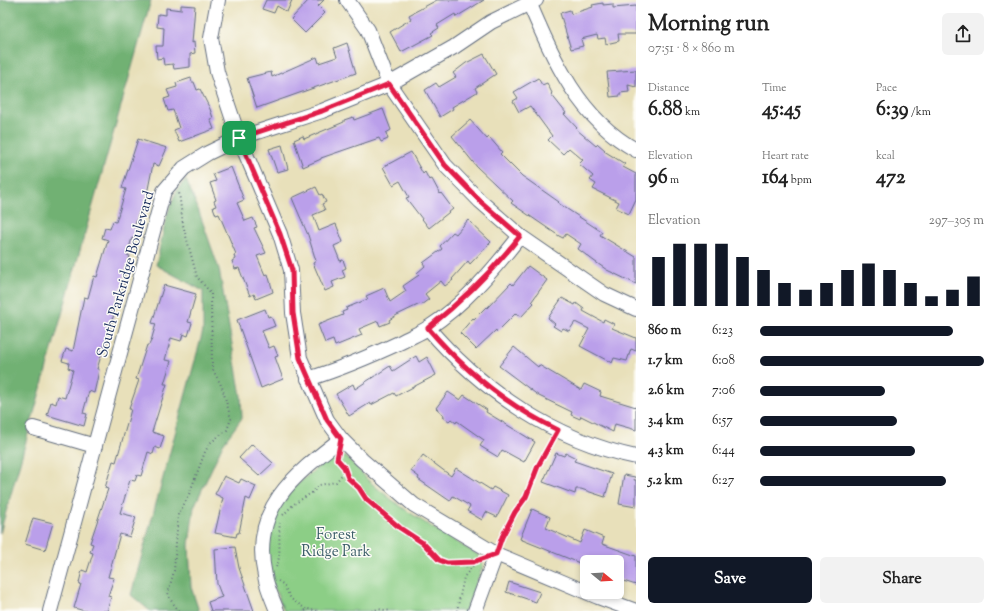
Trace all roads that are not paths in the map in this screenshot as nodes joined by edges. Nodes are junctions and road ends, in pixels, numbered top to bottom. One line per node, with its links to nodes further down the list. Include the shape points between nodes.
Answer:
1 (218, 0): 5 (street, via 211,38 217,72)
2 (347, 0): 4 (street, via 368,30)
3 (531, 1): 4 (street, South Parkridge Boulevard, via 491,22 454,47); 6 (street, via 554,58 587,111 623,143)
4 (389, 84): 5 (street, South Parkridge Boulevard, via 322,111); 7 (street, via 445,165 480,201)
5 (239, 138): 10 (street, via 280,234 292,270 293,313 300,358); 13 (street, South Parkridge Boulevard, via 184,168 164,191)
6 (636, 150)
7 (520, 236): 8 (street, via 604,294); 9 (street, via 494,269 457,305)
8 (636, 309)
9 (428, 328): 10 (street, via 378,352); 14 (street, via 448,352 487,386 537,420 577,440)
10 (308, 379): 12 (street, via 327,420)
11 (33, 428): 13 (street)
12 (341, 439): 15 (street, via 414,505); 18 (street, via 285,486 271,508 262,539 265,576)
13 (95, 446): 17 (street, South Parkridge Boulevard)
14 (636, 457)
15 (496, 554): 16 (street); 19 (street)
16 (633, 610)
17 (50, 611)
18 (277, 611)
19 (475, 611)

